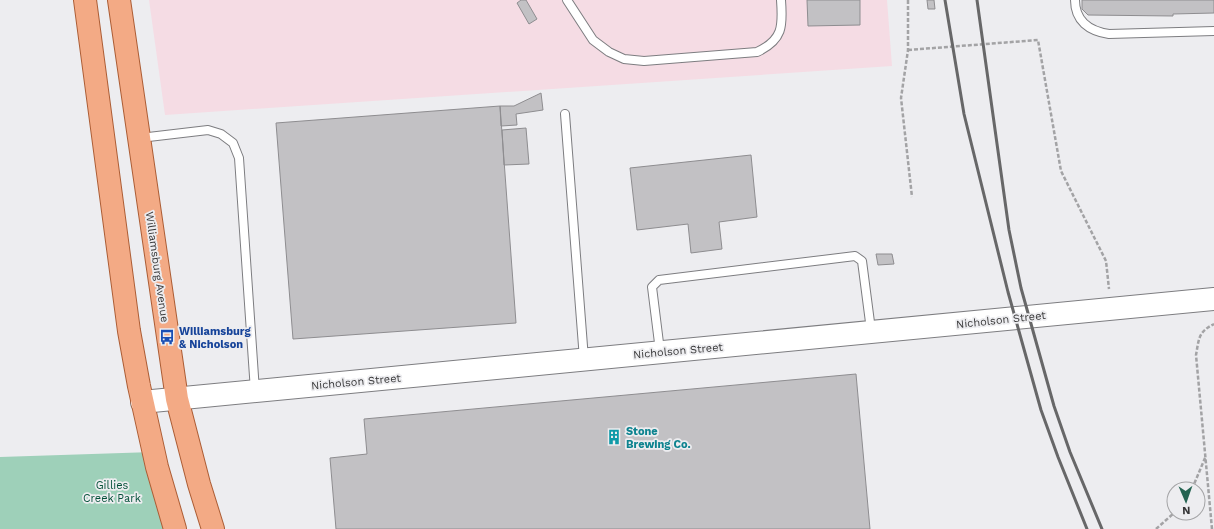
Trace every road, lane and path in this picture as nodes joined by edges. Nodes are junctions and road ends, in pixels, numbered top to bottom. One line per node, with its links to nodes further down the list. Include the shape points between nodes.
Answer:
1 (85, 0): 20 (main road)
2 (119, 0): 10 (main road, Williamsburg Avenue)
3 (566, 0): 4 (lane, via 593,40 624,59 644,61 757,52 769,46 779,36 782,22)
4 (781, 0)
5 (908, 0): 8 (path)
6 (1075, 0): 7 (lane, via 1080,20 1098,32 1109,34)
7 (1214, 31)
8 (908, 50): 11 (path, via 901,98); 13 (path, via 1038,40 1061,171 1106,261)
9 (565, 114): 17 (lane)
10 (139, 138): 18 (lane, via 208,130 221,134 233,143 239,158); 19 (main road, Williamsburg Avenue)
11 (912, 197)
12 (1214, 299): 13 (main road, Nicholson Street)
13 (1112, 309): 15 (main road, Nicholson Street)
14 (1214, 324): 21 (path, via 1205,328 1199,337 1196,355)
15 (871, 333): 16 (main road, Nicholson Street); 16 (lane, via 862,261 854,256 659,280 652,287)
16 (660, 353): 17 (main road, Nicholson Street)
17 (584, 360): 18 (main road, Nicholson Street)
18 (255, 392): 19 (main road, Nicholson Street)
19 (177, 399): 20 (main road, Nicholson Street); 25 (main road, Williamsburg Avenue)
20 (142, 402): 24 (main road, via 157,467)
21 (1206, 456): 22 (path); 27 (path)
22 (1195, 481)
23 (1166, 520): 26 (path)
24 (176, 529)
25 (213, 529)
26 (1156, 529)
27 (1212, 529)

